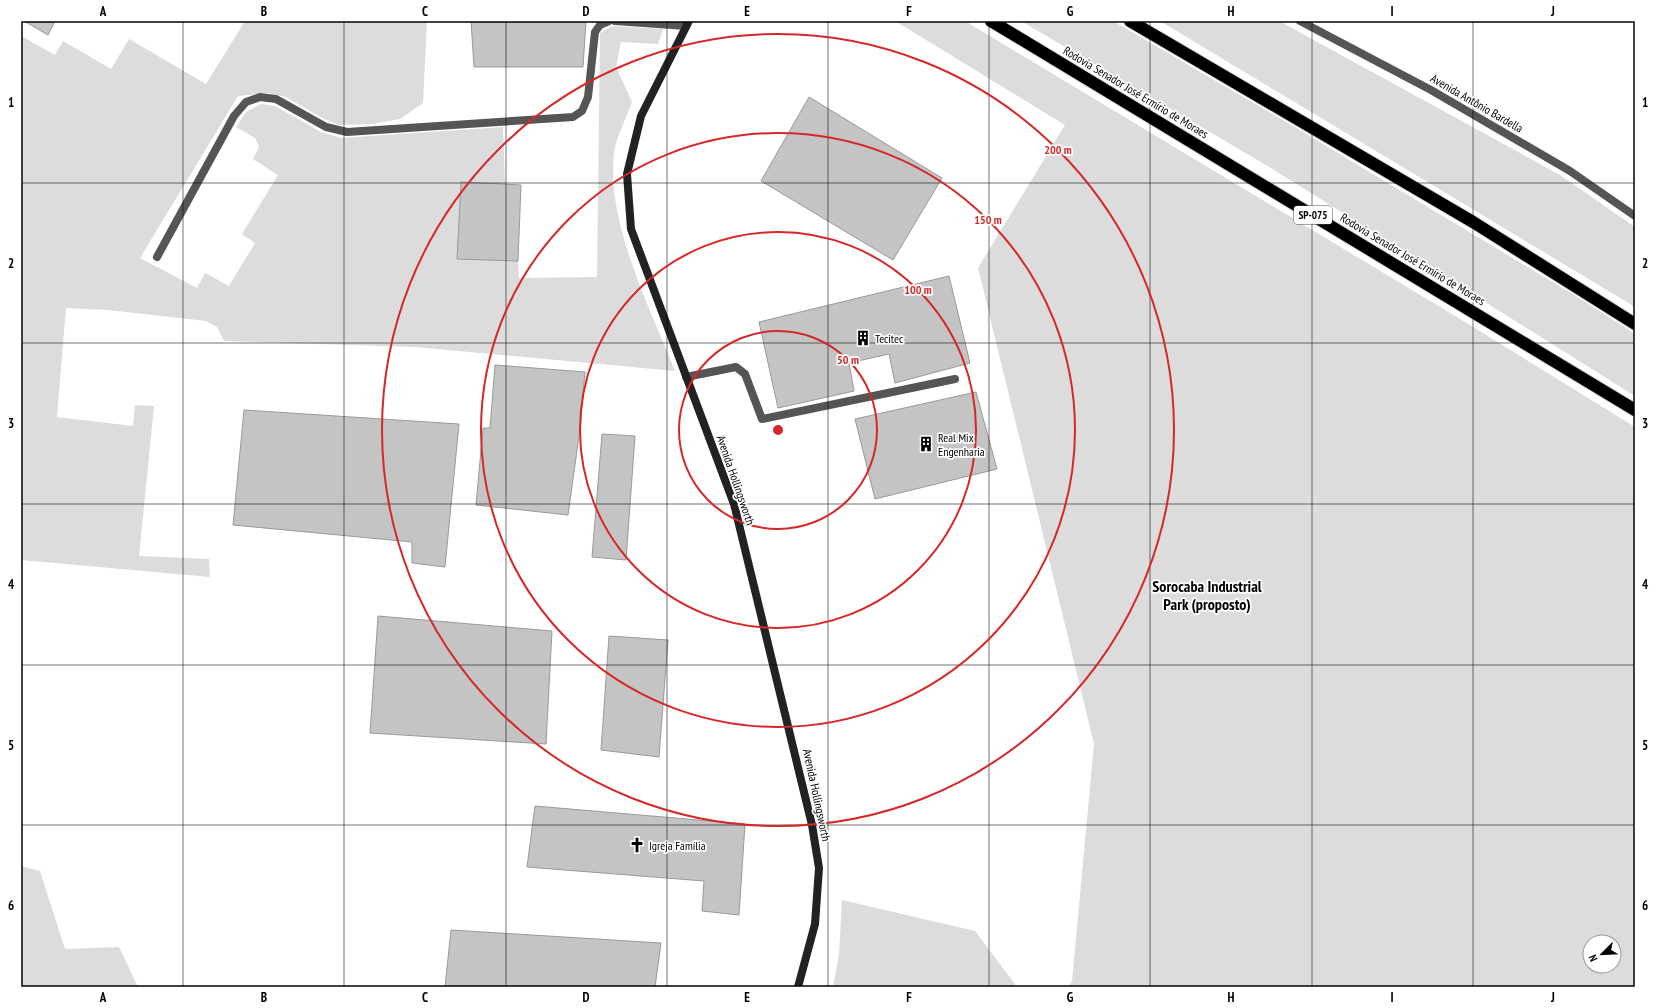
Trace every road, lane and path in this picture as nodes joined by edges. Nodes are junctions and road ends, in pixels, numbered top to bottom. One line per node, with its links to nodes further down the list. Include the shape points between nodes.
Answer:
1 (609, 21): 8 (street, via 600,25 595,32 588,98 582,111 573,117 347,132 326,128 276,99 260,97 246,102 234,116)
2 (614, 21): 6 (street)
3 (992, 21): 12 (highway, Rodovia Senador José Ermírio de Moraes / SP-075)
4 (1130, 21): 9 (highway, via 1473,222)
5 (1300, 21): 7 (street, Avenida Antônio Bardella, via 1437,93 1570,172)
6 (687, 24): 10 (main road, Avenida Hollingsworth, via 641,116 627,174 631,229)
7 (1635, 216)
8 (157, 257)
9 (1635, 324)
10 (686, 377): 11 (street, via 736,367 745,374 762,419); 13 (main road, Avenida Hollingsworth, via 734,504 812,825 819,868 815,924)
11 (955, 379)
12 (1635, 410)
13 (798, 987)

